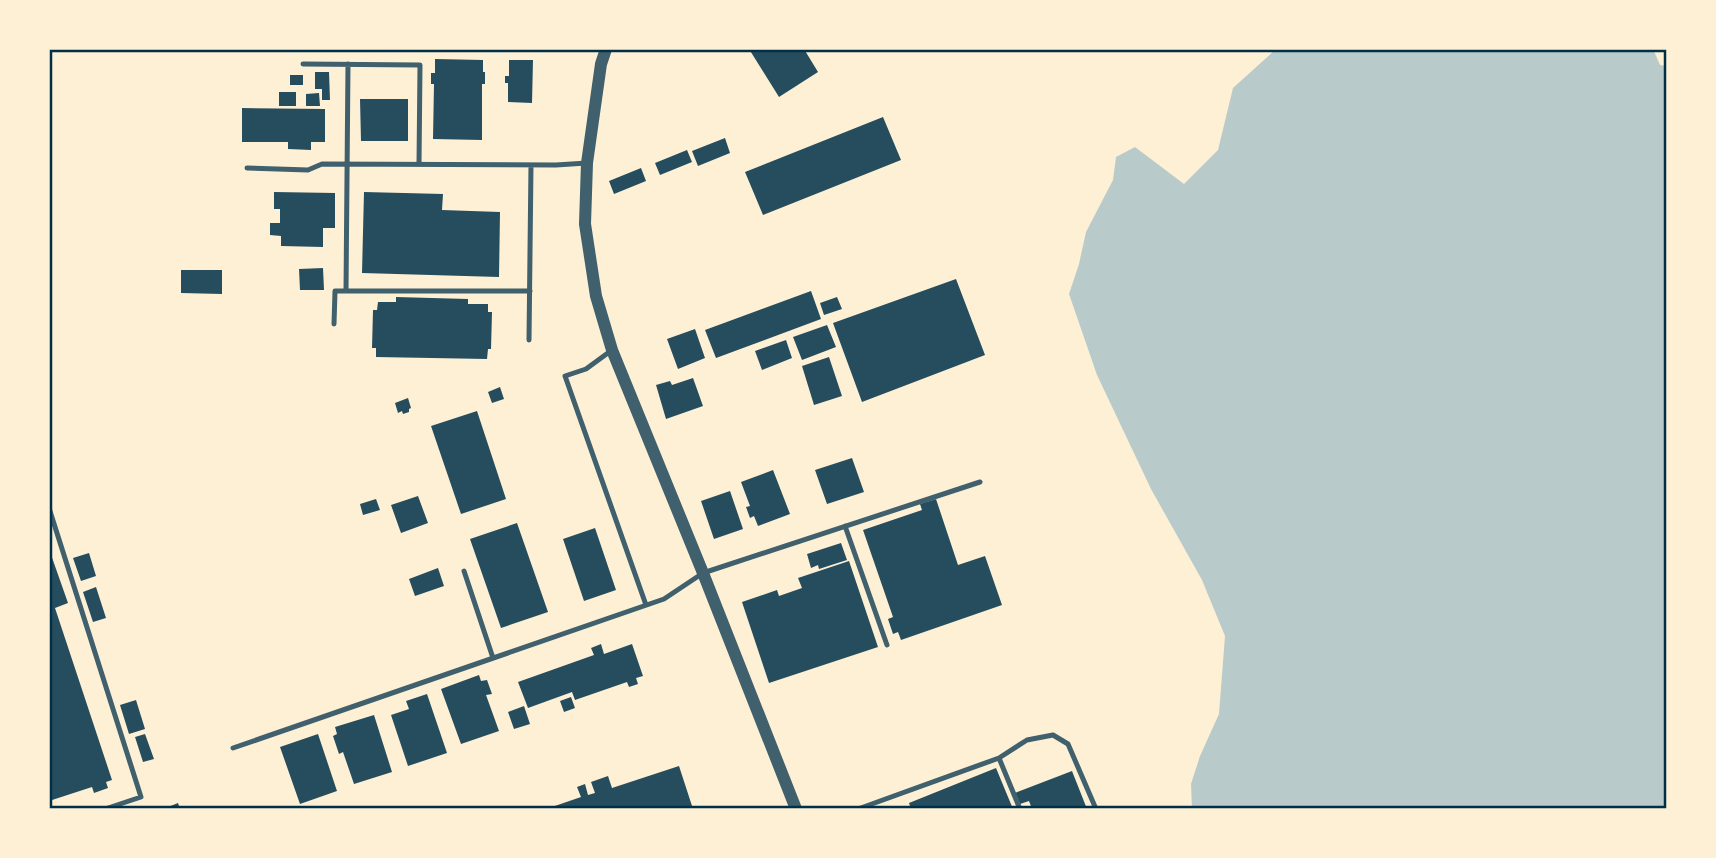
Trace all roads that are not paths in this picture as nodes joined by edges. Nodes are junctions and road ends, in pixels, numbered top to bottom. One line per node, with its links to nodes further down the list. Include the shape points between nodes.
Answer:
1 (606, 49): 4 (street)
2 (303, 64): 3 (lane)
3 (348, 64): 5 (lane); 6 (lane, via 420,65)
4 (587, 163): 7 (lane); 13 (street, via 585,224 596,296)
5 (347, 164): 6 (lane); 8 (lane, via 322,164 308,170); 9 (lane)
6 (419, 164): 7 (lane)
7 (531, 165): 10 (lane)
8 (247, 167)
9 (346, 291): 10 (lane); 11 (lane, via 335,291)
10 (530, 291): 12 (lane)
11 (334, 324)
12 (529, 340)
13 (612, 350): 18 (street); 19 (lane, via 586,369 565,376)
14 (979, 482): 16 (lane)
15 (49, 508): 24 (lane, via 141,797)
16 (845, 526): 18 (lane); 20 (lane)
17 (464, 571): 21 (lane)
18 (703, 573): 19 (lane, via 664,599); 25 (street)
19 (646, 605): 21 (lane)
20 (887, 645)
21 (493, 658): 22 (lane)
22 (233, 748)
23 (999, 758): 26 (lane); 27 (lane); 28 (lane, via 1027,740 1054,736 1068,744)
24 (105, 809)
25 (796, 809)
26 (858, 809)
27 (1020, 809)
28 (1096, 809)

